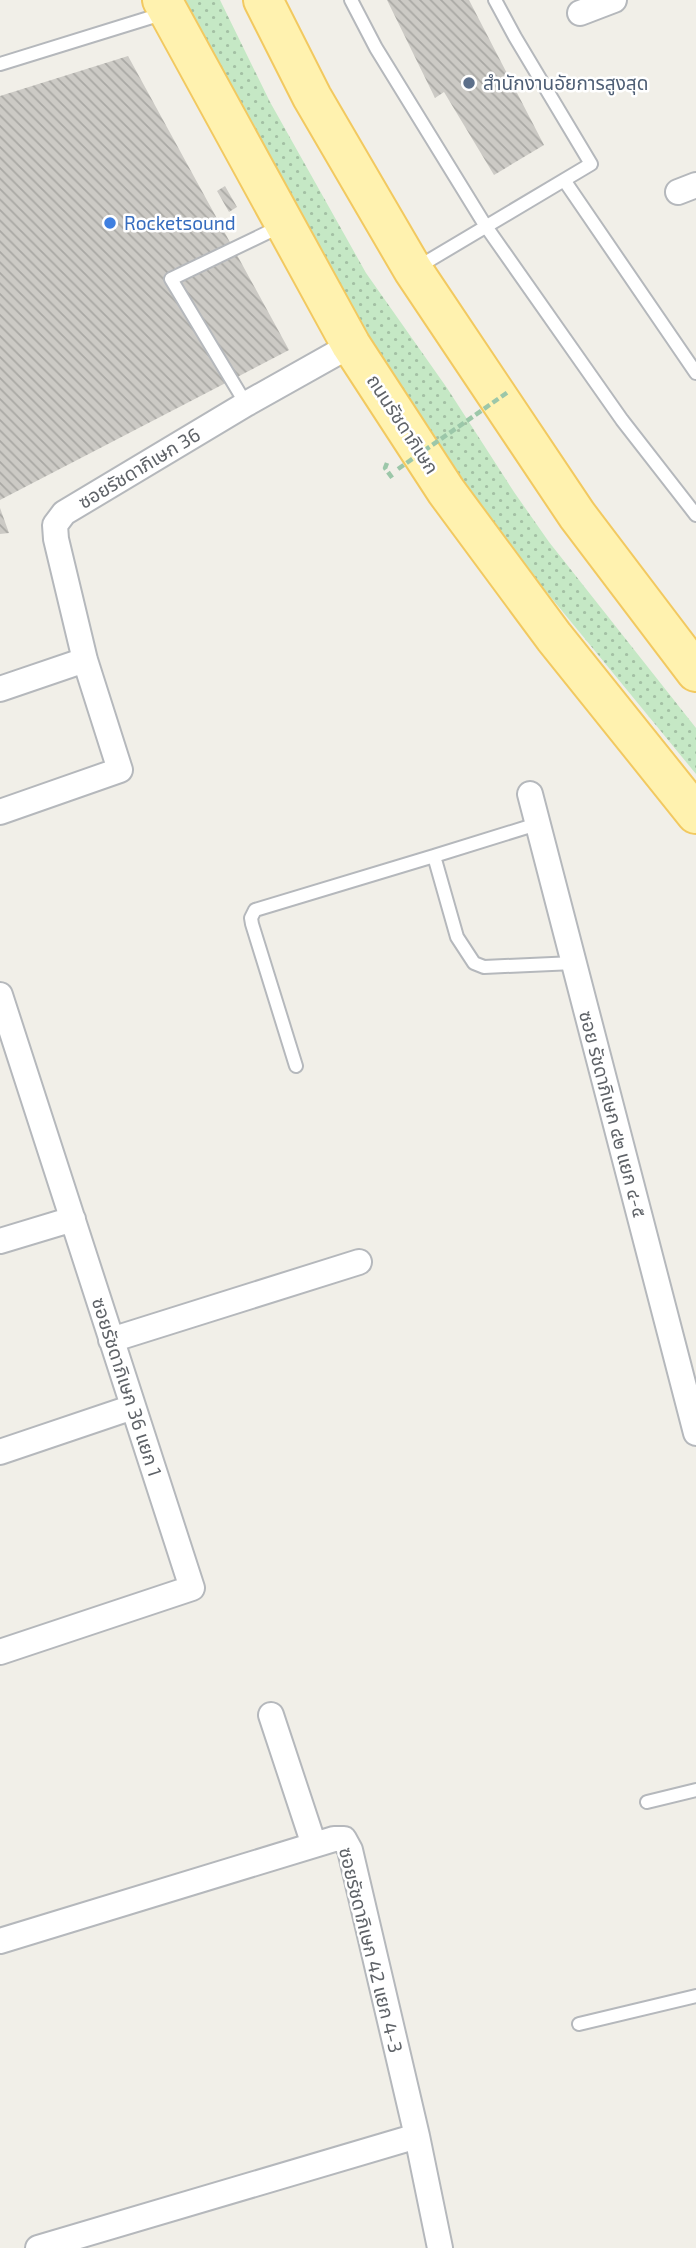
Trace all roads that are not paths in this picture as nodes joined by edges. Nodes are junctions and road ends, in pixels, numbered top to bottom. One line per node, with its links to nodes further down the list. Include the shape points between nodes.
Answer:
1 (263, 0): 11 (main road, via 312,97)
2 (351, 0): 10 (lane)
3 (495, 0): 8 (lane, via 591,164)
4 (614, 0): 6 (street)
5 (166, 6): 7 (lane); 9 (main road, ถนนรัชดาภิเษก)
6 (580, 13)
7 (0, 64)
8 (564, 180): 10 (lane); 13 (lane)
9 (284, 224): 12 (main road, ถนนรัชดาภิเษก); 14 (lane, via 172,279)
10 (485, 225): 11 (lane); 15 (lane, via 622,420)
11 (413, 270): 17 (main road, via 577,515)
12 (351, 345): 14 (street, ซอยรัชดาภิเษก 36); 21 (main road, ถนนรัชดาภิเษก, via 446,491 554,637)
13 (696, 373)
14 (246, 404): 16 (street, ซอยรัชดาภิเษก 36, via 64,513 55,525)
15 (696, 515)
16 (85, 660): 18 (street); 20 (street, ซอยรัชดาภิเษก 36, via 120,770)
17 (696, 672)
18 (0, 689)
19 (530, 794): 22 (street, ซอย รัชดาภิเษก ๔๒ แยก ๔-๕)
20 (0, 812)
21 (696, 814)
22 (537, 824): 23 (lane); 24 (street, ซอย รัชดาภิเษก ๔๒ แยก ๔-๕)
23 (434, 856): 24 (lane, via 457,937 474,964); 27 (lane, via 255,911 252,924)
24 (574, 963): 33 (street, ซอย รัชดาภิเษก ๔๒ แยก ๔-๕)
25 (0, 995): 26 (street, ซอยรัชดาภิเษก 36 แยก 1)
26 (8, 1045): 28 (street, ซอยรัชดาภิเษก 36 แยก 1)
27 (296, 1066)
28 (73, 1219): 29 (street); 31 (street, ซอยรัชดาภิเษก 36 แยก 1)
29 (0, 1241)
30 (359, 1262): 31 (street)
31 (111, 1340): 32 (street, ซอยรัชดาภิเษก 36 แยก 1)
32 (133, 1407): 34 (street); 35 (street, ซอยรัชดาภิเษก 36 แยก 1, via 192,1588)
33 (696, 1433)
34 (0, 1452)
35 (0, 1652)
36 (271, 1716): 39 (street)
37 (696, 1790): 38 (lane)
38 (647, 1802)
39 (314, 1845): 40 (street, ซอยรัชดาภิเษก 42 แยก 4-3); 43 (street, ซอยรัชดาภิเษก 42 แยก 4-3, via 344,1839 350,1850)
40 (0, 1941)
41 (696, 1996): 42 (lane)
42 (579, 2024)
43 (417, 2136): 44 (street); 45 (street, ซอยรัชดาภิเษก 42 แยก 4-3)
44 (38, 2248)
45 (440, 2248)

